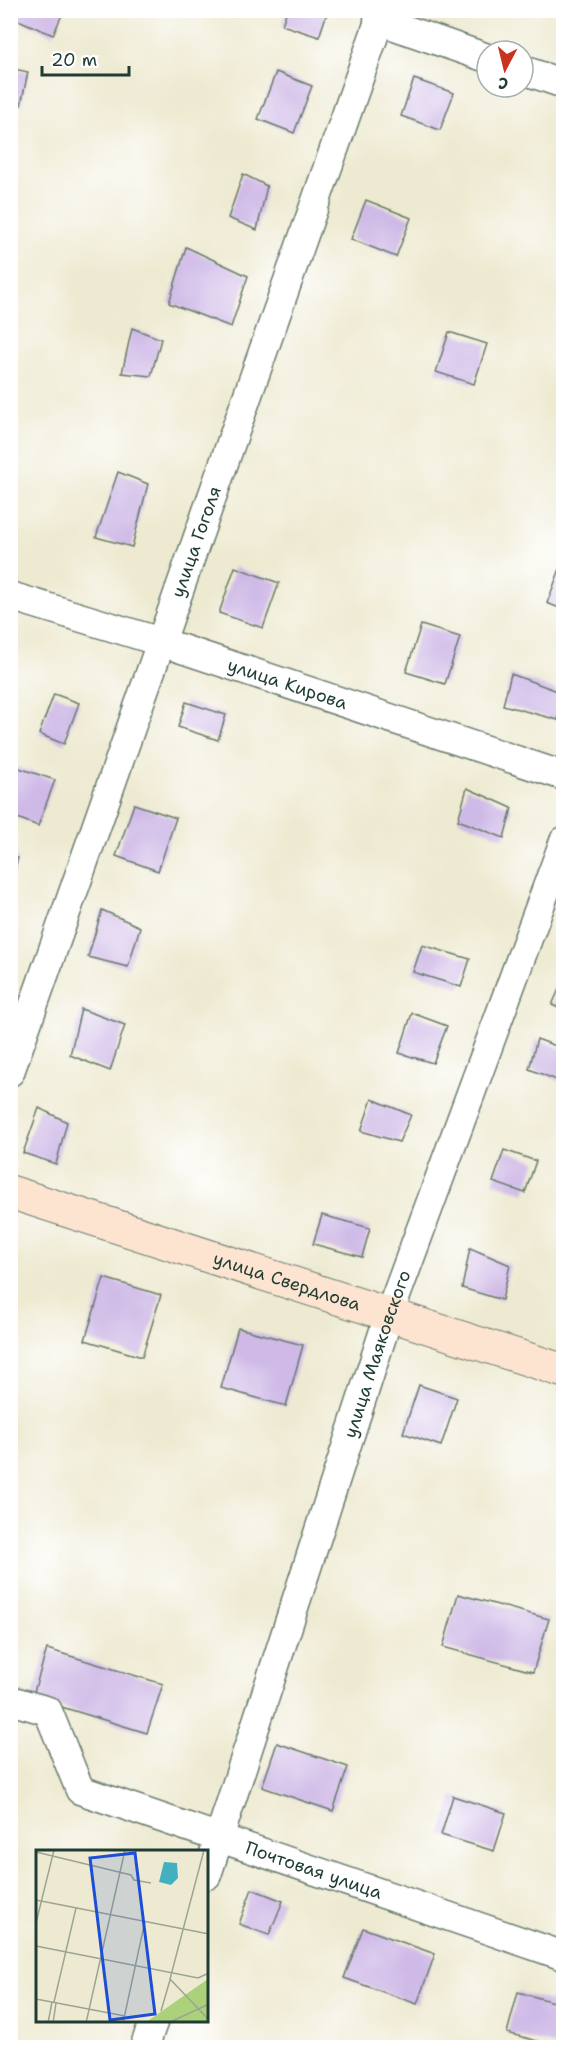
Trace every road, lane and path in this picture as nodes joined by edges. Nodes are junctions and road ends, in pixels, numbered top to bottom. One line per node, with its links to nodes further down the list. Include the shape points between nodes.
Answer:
1 (380, 15): 2 (street); 6 (street, улица Гоголя)
2 (475, 53)
3 (535, 74): 4 (street)
4 (564, 84)
5 (10, 596): 6 (street, улица Кирова)
6 (161, 642): 7 (street, улица Кирова); 9 (street, улица Гоголя)
7 (564, 776)
8 (564, 841): 11 (street, улица Маяковского)
9 (10, 1072)
10 (10, 1192): 11 (street, улица Свердлова)
11 (389, 1314): 12 (street, улица Свердлова); 14 (street, улица Маяковского)
12 (564, 1371)
13 (10, 1700): 14 (street, Почтовая улица, via 48,1711 80,1790)
14 (221, 1838): 15 (street, улица Маяковского); 16 (street, Почтовая улица)
15 (208, 1872)
16 (564, 1956)
17 (153, 2022): 18 (street)
18 (144, 2048)

